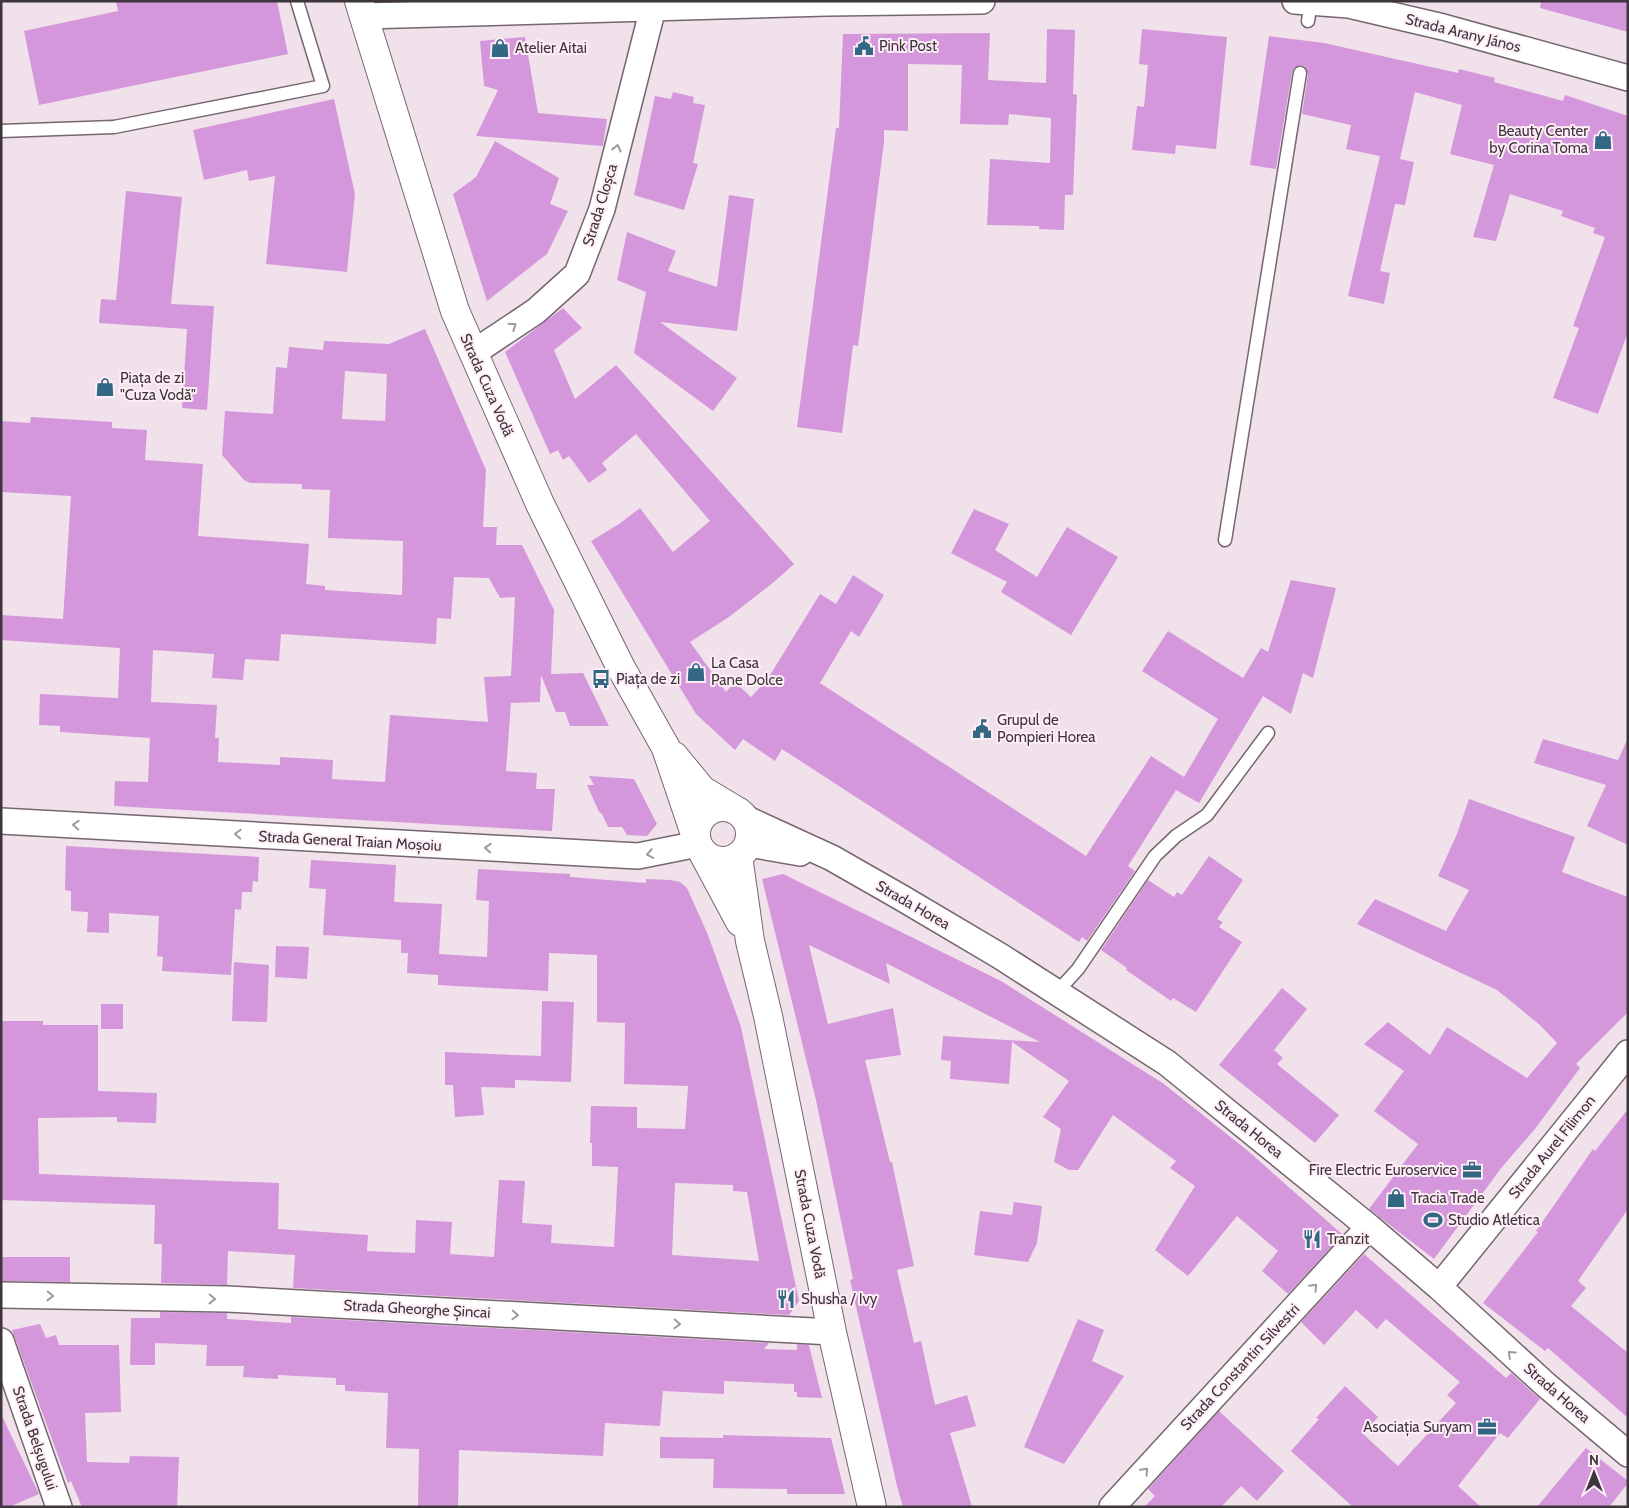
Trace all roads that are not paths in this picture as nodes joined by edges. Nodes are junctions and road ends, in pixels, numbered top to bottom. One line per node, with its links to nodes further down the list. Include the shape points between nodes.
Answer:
1 (298, 1): 8 (lane, via 323,86 114,127)
2 (982, 1): 3 (street)
3 (654, 8): 5 (street); 9 (street, Strada Cloșca, one-way to 3, via 536,311 577,274 602,209)
4 (1305, 8): 7 (street, Strada Arany János, via 1349,5 1443,26)
5 (361, 9): 9 (main road, Strada Cuza Vodă, via 455,311)
6 (1300, 73): 10 (lane)
7 (1628, 78)
8 (1, 131)
9 (473, 354): 12 (main road, Strada Cuza Vodă, via 540,504 620,666)
10 (1225, 540)
11 (1268, 733): 17 (lane, via 1207,815 1154,856 1078,969)
12 (666, 748): 14 (main road, Strada Cuza Vodă); 15 (main road, Strada Cuza Vodă)
13 (1, 821): 15 (street, Strada General Traian Moșoiu, one-way to 13, via 638,856)
14 (742, 832): 15 (main road, via 730,861 711,858); 15 (main road, via 722,806 711,808 697,824); 16 (main road, Strada Cuza Vodă); 17 (street, Strada Horea, via 832,858)
15 (699, 844): 16 (main road, Strada Cuza Vodă)
16 (750, 941): 22 (main road, Strada Cuza Vodă)
17 (1057, 992): 19 (street, Strada Horea, via 1167,1063)
18 (1628, 1053): 20 (street, Strada Aurel Filimon)
19 (1369, 1227): 20 (street, Strada Horea); 27 (street, Strada Constantin Silvestri, one-way to 19)
20 (1439, 1287): 24 (street, Strada Horea, one-way to 20, via 1546,1385)
21 (1, 1295): 22 (street, Strada Gheorghe Șincai, one-way to 22, via 227,1299)
22 (832, 1332): 26 (main road, Strada Cuza Vodă)
23 (1, 1341): 25 (street, Strada Belșugului)
24 (1628, 1454)
25 (59, 1507)
26 (872, 1507)
27 (1112, 1507)

